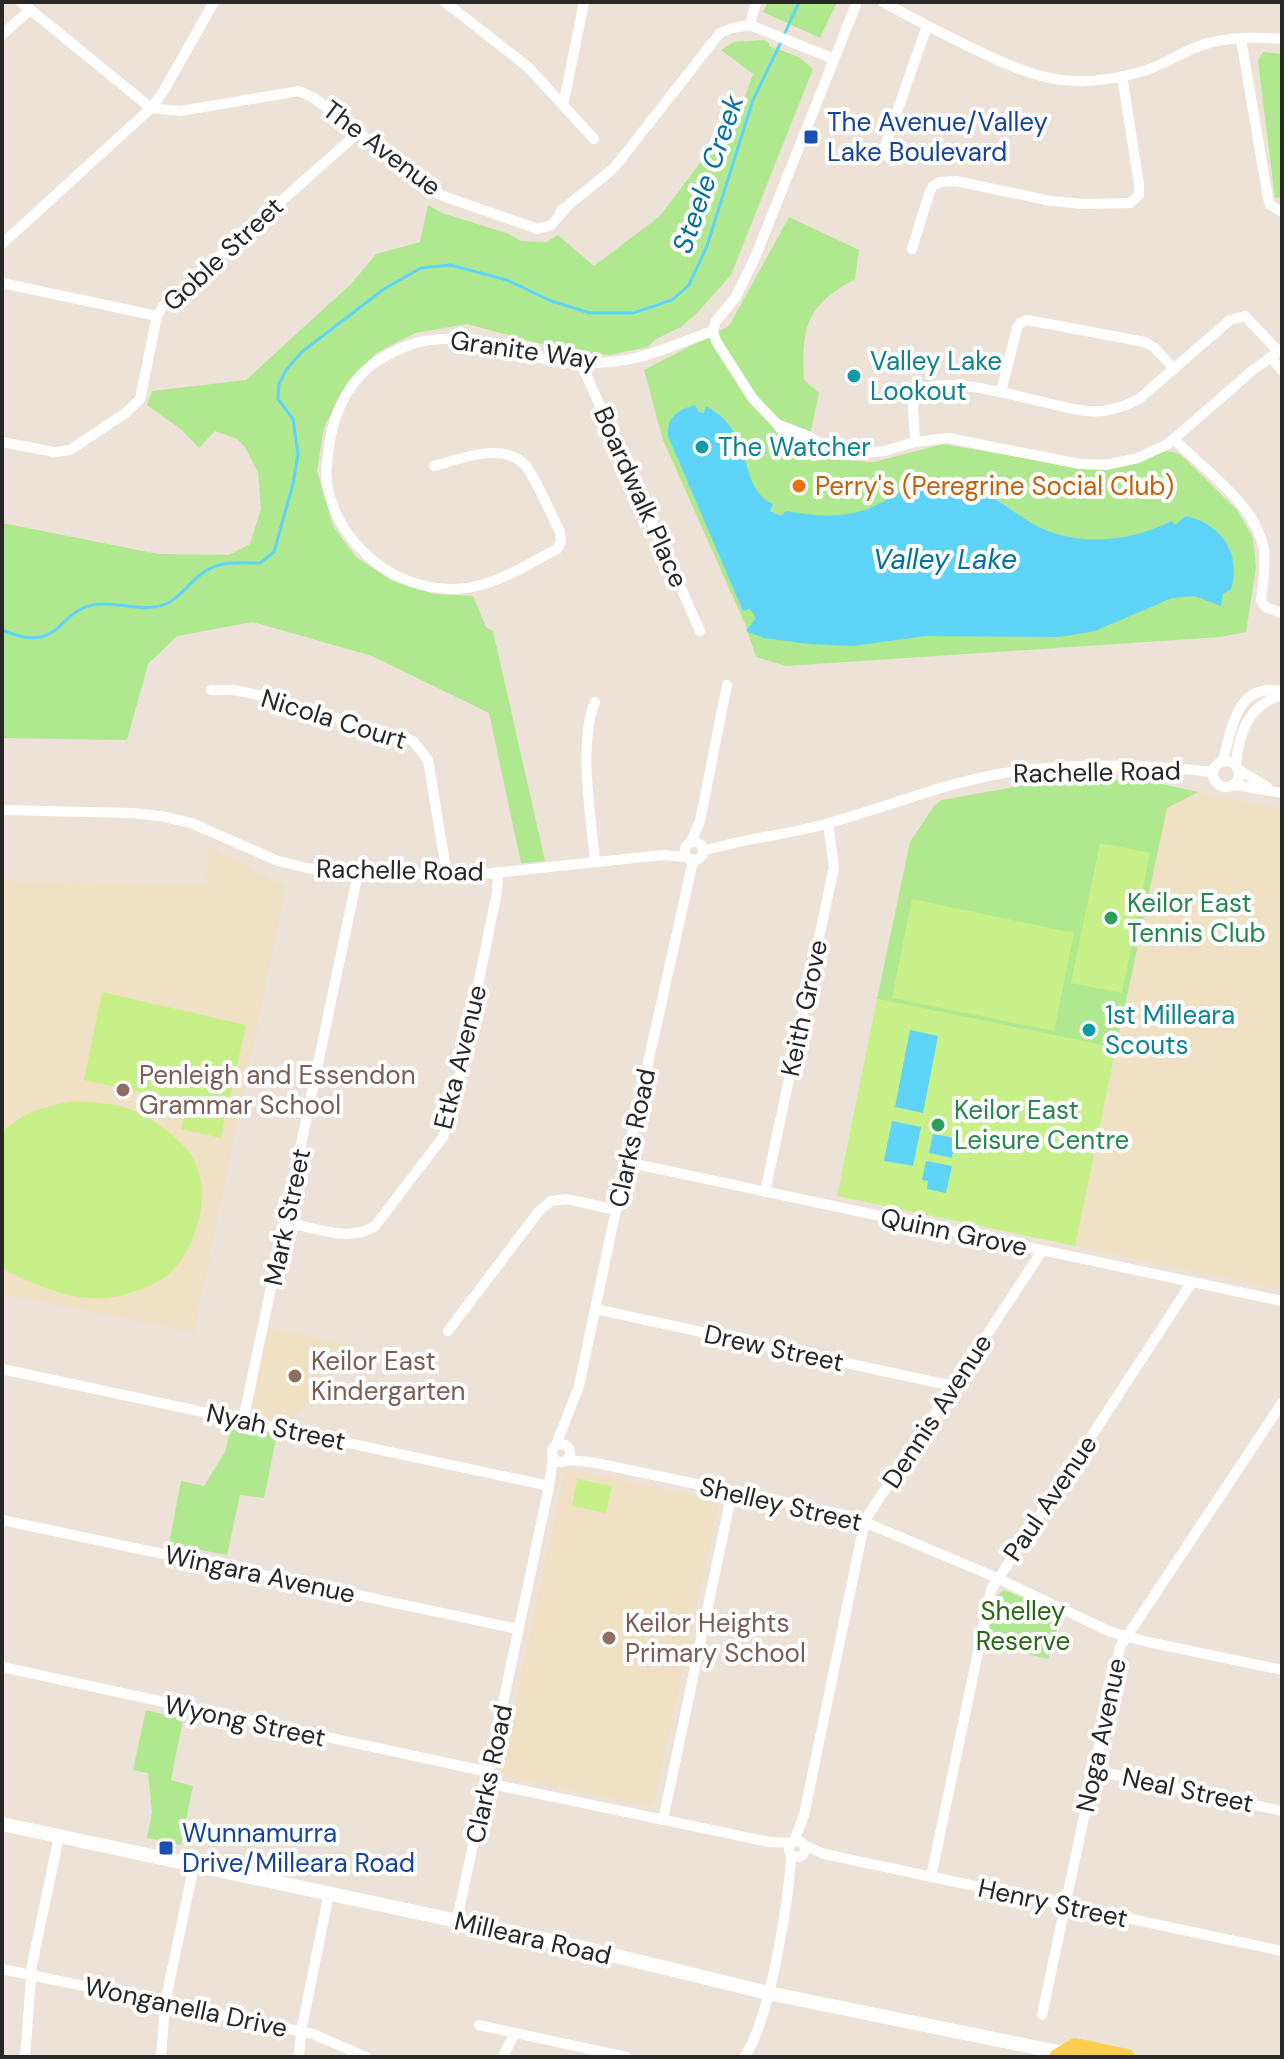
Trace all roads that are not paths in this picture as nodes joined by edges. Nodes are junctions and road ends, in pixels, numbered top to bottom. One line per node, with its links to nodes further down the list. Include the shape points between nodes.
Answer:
1 (214, 2): 16 (street)
2 (445, 2): 15 (street, via 528,67)
3 (584, 2): 15 (street)
4 (756, 2): 8 (street)
5 (857, 2): 13 (street)
6 (883, 2): 9 (street)
7 (28, 6): 10 (street); 16 (street)
8 (750, 25): 13 (street); 17 (street, The Avenue, via 720,33 614,168 551,225 538,229 432,190)
9 (927, 26): 14 (street, via 1029,74 1076,81); 19 (street, via 883,152)
10 (2, 35)
11 (1241, 39): 12 (street); 14 (street, via 1207,43); 20 (street, via 1268,198)
12 (1282, 39)
13 (834, 59): 25 (street, via 754,260)
14 (1122, 76): 22 (street, via 1139,184 1135,201 1073,203 940,182 929,194)
15 (563, 106): 18 (street)
16 (151, 108): 17 (street, The Avenue, via 180,111 299,91); 21 (street)
17 (359, 132): 24 (street, Goble Street)
18 (594, 139)
19 (893, 161)
20 (1282, 212)
21 (2, 244)
22 (912, 249)
23 (2, 283): 24 (street)
24 (157, 316): 33 (street, Goble Street, via 140,399 127,412 70,450)
25 (713, 331): 27 (street, Granite Way, via 644,358); 31 (street, via 742,384)
26 (1277, 352): 28 (street, via 1245,316 1230,320); 29 (street); 32 (street)
27 (581, 363): 36 (street, Granite Way, via 473,340 439,338 410,344 377,361 355,381 332,424 327,461 327,487 350,538 399,578 427,587 482,586 557,549 560,532 525,465 494,453); 38 (street, Boardwalk Place)
28 (1174, 369): 30 (street, via 1139,399 1105,411); 30 (street, via 1145,342 1027,320 1017,328)
29 (1282, 371)
30 (1001, 392): 34 (street, via 954,385 921,389 913,406)
31 (777, 424): 35 (street); 35 (street, via 801,451 814,456)
32 (1174, 439): 34 (street, via 1138,458 1106,465 948,438); 37 (street, via 1247,509 1264,551 1261,600)
33 (2, 442)
34 (915, 442): 35 (street, via 884,451)
35 (834, 452)
36 (434, 466)
37 (1282, 613)
38 (700, 631)
39 (727, 685): 52 (street, Clarks Road)
40 (211, 690): 56 (street, Nicola Court, via 259,695 413,741 428,760)
41 (1282, 693): 43 (street, via 1259,691); 44 (street, via 1258,705)
42 (595, 702): 53 (street, via 587,728)
43 (1239, 709): 44 (street); 45 (street)
44 (1249, 718): 46 (street)
45 (1222, 762): 46 (street); 47 (street)
46 (1238, 768): 48 (street); 49 (street)
47 (1213, 772): 48 (street, via 1220,786); 51 (street, Rachelle Road, via 1078,767 993,775)
48 (1235, 785): 49 (street)
49 (1277, 792)
50 (2, 810): 55 (street, Rachelle Road, via 160,816 191,823 278,861)
51 (828, 823): 52 (street, Rachelle Road); 58 (street, Keith Grove, via 834,867)
52 (693, 851): 53 (street, Rachelle Road); 57 (street, Clarks Road)
53 (595, 861): 54 (street, Rachelle Road)
54 (498, 872): 56 (street, Rachelle Road); 60 (street, Etka Avenue, via 443,1137 375,1226 363,1234)
55 (358, 873): 56 (street, Rachelle Road); 60 (street, Mark Street)
56 (447, 875)
57 (626, 1162): 58 (street, Quinn Grove); 59 (street, Clarks Road)
58 (765, 1192): 61 (street, Quinn Grove)
59 (616, 1210): 64 (street, Clarks Road); 65 (street, via 567,1199 551,1201)
60 (286, 1222): 69 (street, Mark Street)
61 (1042, 1251): 62 (street, Quinn Grove); 67 (street, Dennis Avenue)
62 (1192, 1282): 63 (street, Quinn Grove); 75 (street, Paul Avenue)
63 (1282, 1301)
64 (595, 1309): 67 (street, Drew Street); 70 (street, Clarks Road)
65 (448, 1331)
66 (2, 1369): 69 (street, Nyah Street)
67 (953, 1386): 74 (street, Dennis Avenue)
68 (1282, 1403): 77 (street, Noga Avenue)
69 (243, 1421): 71 (street, Nyah Street)
70 (563, 1453): 71 (street, Clarks Road); 72 (street, Shelley Street)
71 (549, 1486): 76 (street, Clarks Road)
72 (732, 1492): 74 (street, Shelley Street); 83 (street)
73 (2, 1520): 76 (street, Wingara Avenue)
74 (865, 1520): 75 (street, Shelley Street); 86 (street, Dennis Avenue)
75 (996, 1578): 77 (street, Shelley Street); 88 (street, Paul Avenue)
76 (518, 1629): 81 (street, Clarks Road)
77 (1126, 1636): 79 (street, Shelley Street); 80 (street, Noga Avenue)
78 (2, 1667): 81 (street, Wyong Street)
79 (1280, 1667)
80 (1093, 1770): 82 (street, Neal Street); 90 (street, Noga Avenue)
81 (488, 1778): 83 (street, Henry Street); 91 (street, Clarks Road)
82 (1282, 1811)
83 (663, 1820): 86 (street, Henry Street)
84 (2, 1824): 85 (main road, Milleara Road)
85 (59, 1836): 87 (main road, Milleara Road); 94 (street)
86 (797, 1849): 88 (street, Henry Street); 95 (street, Dennis Avenue)
87 (194, 1865): 89 (main road, Milleara Road); 96 (street)
88 (931, 1877): 90 (street, Henry Street)
89 (329, 1893): 91 (main road, Milleara Road); 99 (street)
90 (1065, 1905): 92 (street, Henry Street); 97 (street, Noga Avenue)
91 (457, 1920): 95 (main road, Milleara Road)
92 (1282, 1951)
93 (2, 1969): 94 (street, Wonganella Drive)
94 (31, 1975): 96 (street, Wonganella Drive); 103 (street)
95 (768, 1993): 101 (main road, Milleara Road); 109 (street, Dennis Avenue)
96 (165, 2003): 99 (street, Wonganella Drive); 104 (street)
97 (1042, 2015)
98 (479, 2025): 100 (street)
99 (301, 2032): 105 (street); 106 (street, Wonganella Drive)
100 (514, 2034): 107 (street); 108 (street)
101 (1027, 2052): 102 (main road, Milleara Road)
102 (1062, 2056): 110 (main road, Milleara Road, via 1075,2046)
103 (25, 2057)
104 (161, 2057)
105 (299, 2057)
106 (366, 2057)
107 (503, 2057)
108 (626, 2057)
109 (744, 2057)
110 (1127, 2057)

